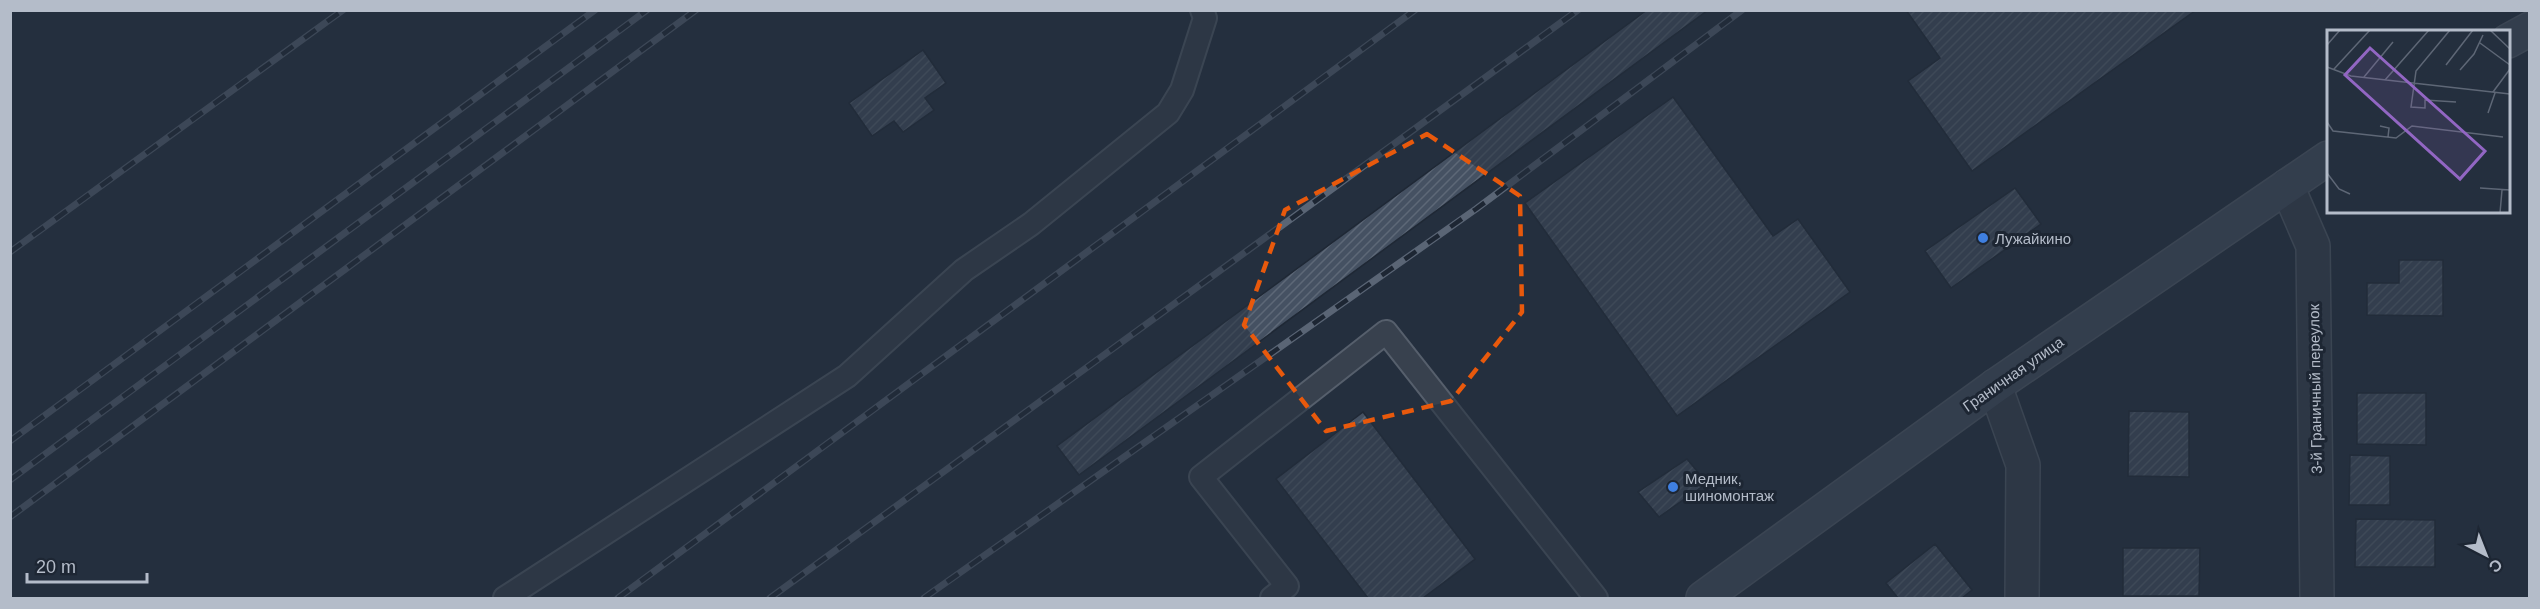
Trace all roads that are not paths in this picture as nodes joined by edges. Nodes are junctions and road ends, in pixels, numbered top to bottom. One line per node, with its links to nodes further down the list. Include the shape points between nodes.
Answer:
1 (1202, 10): 7 (lane, via 1204,18 1182,90 1168,113 1031,224 964,270 847,376)
2 (2529, 29): 3 (main road)
3 (2510, 40)
4 (2327, 159): 5 (main road, Граничная улица)
5 (2287, 186): 6 (main road, Граничная улица); 12 (street, 3-й Граничный переулок, via 2313,246)
6 (1995, 386): 10 (main road, Граничная улица); 11 (street, via 2023,465)
7 (505, 598)
8 (1272, 598): 9 (lane, via 1287,586 1201,477 1386,332)
9 (1596, 598)
10 (1703, 598)
11 (2022, 598)
12 (2317, 598)

